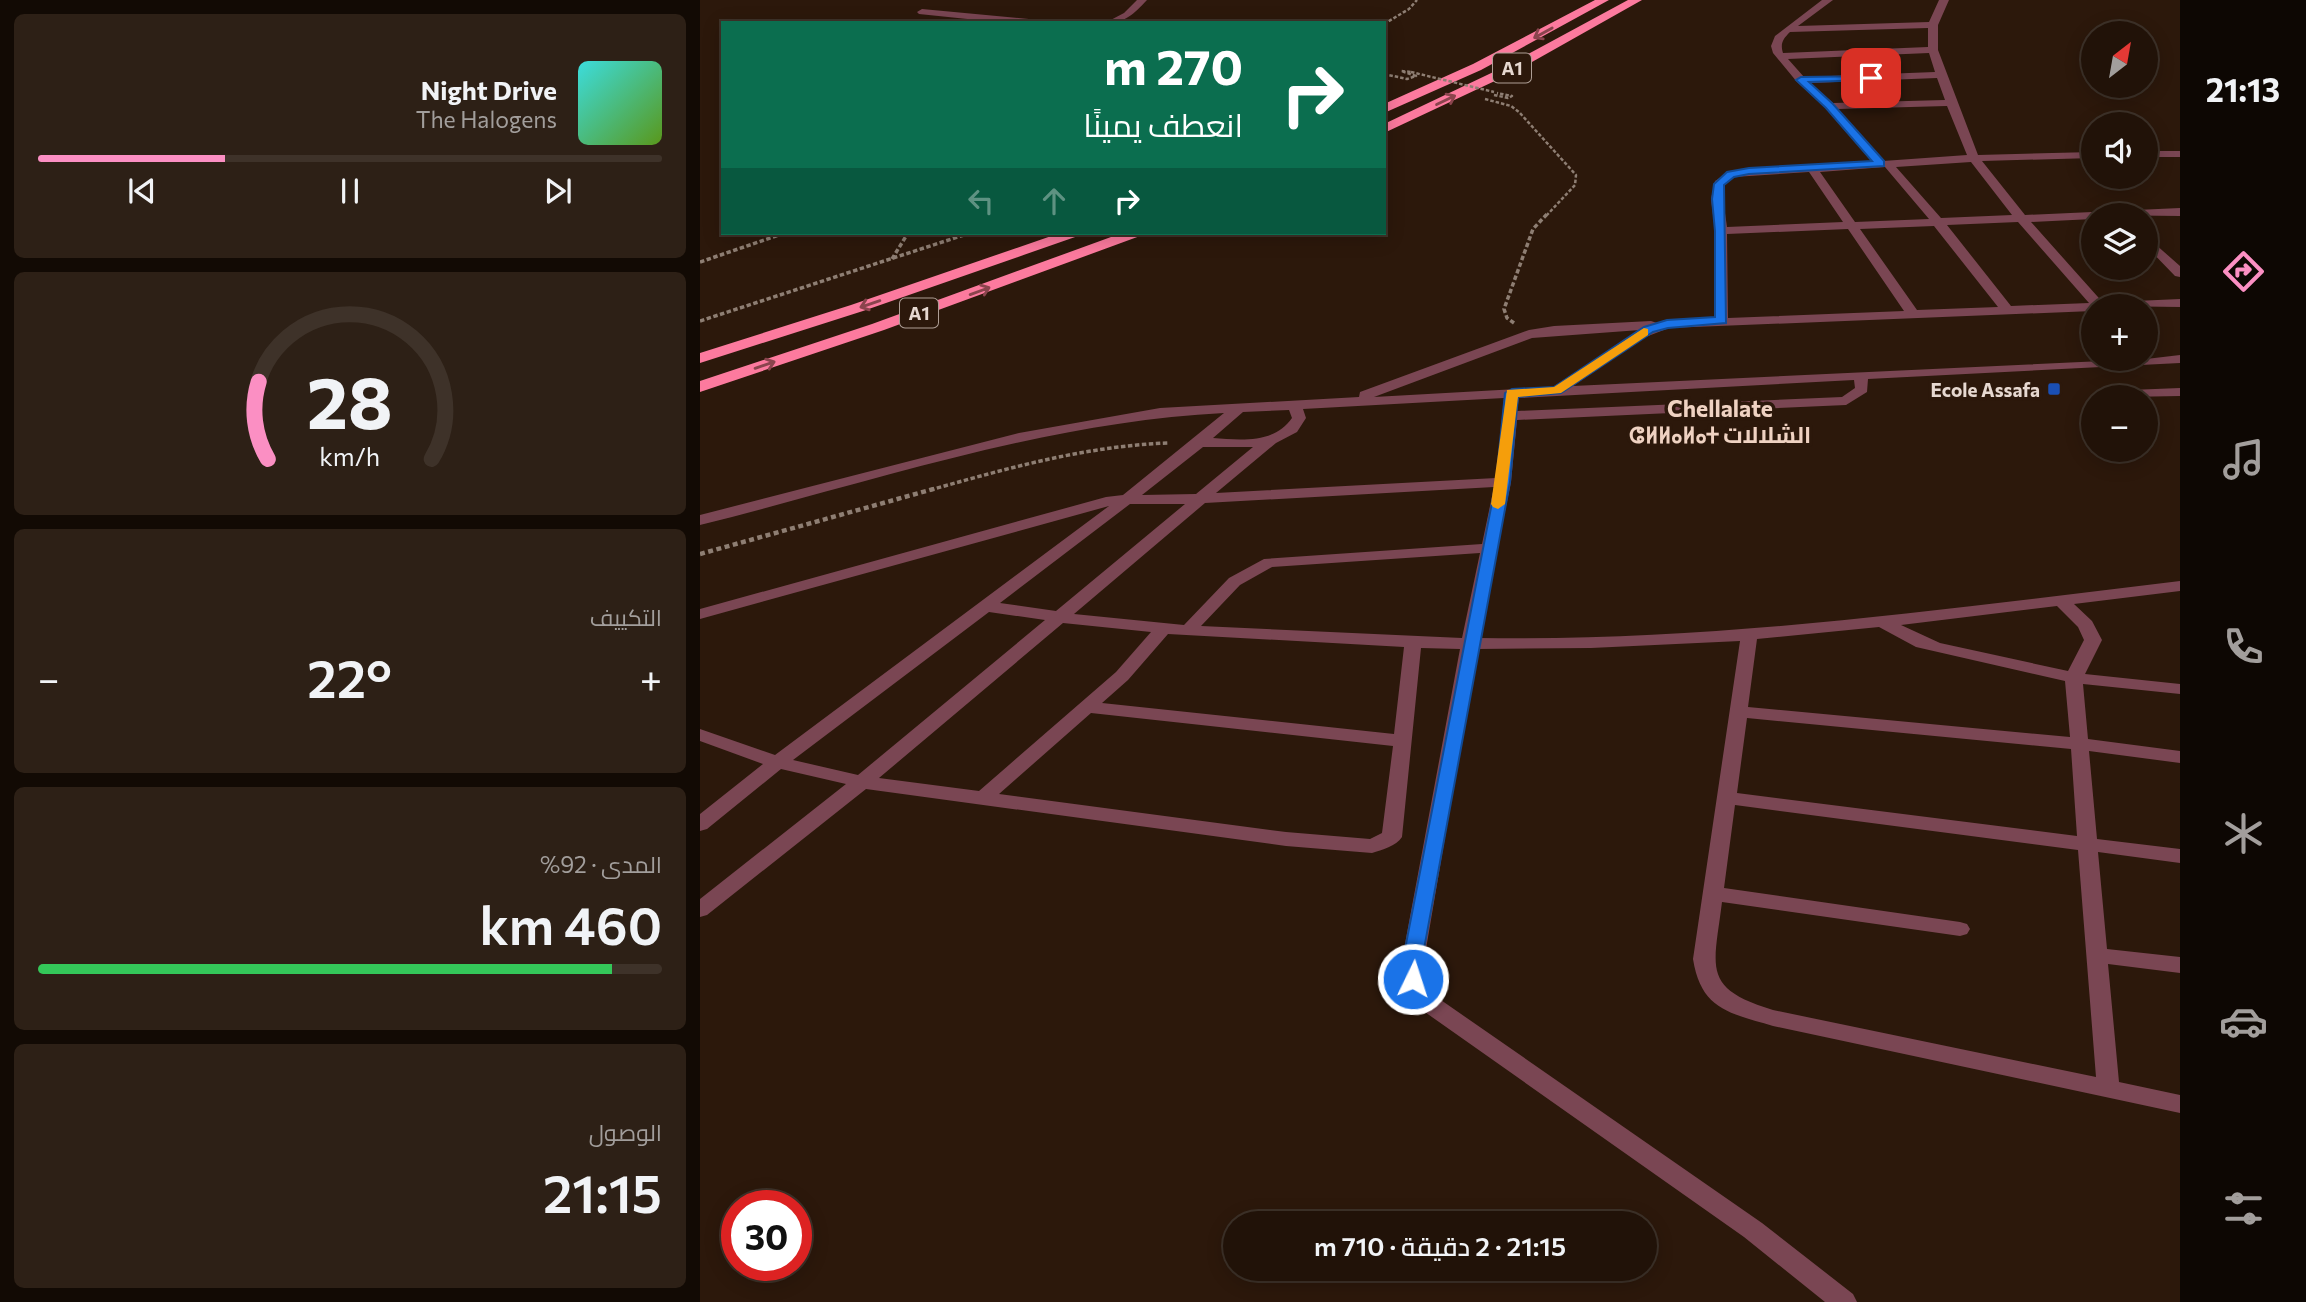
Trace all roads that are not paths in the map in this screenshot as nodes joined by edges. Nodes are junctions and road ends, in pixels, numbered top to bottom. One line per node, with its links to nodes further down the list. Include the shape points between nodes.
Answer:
1 (1142, 0): 10 (street)
2 (1587, 0): 8 (highway, via 1574,8)
3 (1603, 0): 8 (highway, A1)
4 (1636, 0): 20 (highway, A1, one-way to 4, via 1510,69)
5 (1828, 0): 12 (street)
6 (1944, 0): 11 (street)
7 (922, 12): 9 (street)
8 (1574, 16): 19 (highway, A1, one-way to 19)
9 (1019, 21)
10 (1114, 21)
11 (1933, 26): 12 (street); 13 (street)
12 (1787, 29): 14 (street, via 1776,42)
13 (1933, 50): 14 (street); 15 (street)
14 (1781, 56): 16 (street)
15 (1941, 75): 16 (street); 17 (street)
16 (1801, 80): 18 (street)
17 (1951, 103): 18 (street); 24 (street)
18 (1830, 106): 25 (street)
19 (1386, 107)
20 (1386, 128)
21 (2158, 154): 22 (street)
22 (2180, 154)
23 (2081, 155): 24 (street)
24 (1974, 158): 25 (street); 30 (street)
25 (1884, 163): 26 (street); 31 (street)
26 (1811, 167): 32 (street); 33 (street, via 1749,171 1723,179 1717,199)
27 (2180, 212): 28 (street)
28 (2158, 213)
29 (2081, 216): 30 (street)
30 (2020, 217): 31 (street); 38 (street)
31 (1937, 221): 32 (street); 42 (street)
32 (1849, 225): 33 (street); 43 (street)
33 (1721, 231): 44 (street)
34 (1067, 235): 46 (highway, A1, one-way to 46)
35 (1130, 235): 49 (highway, A1, one-way to 35)
36 (2158, 252): 37 (street)
37 (2180, 273)
38 (2088, 294)
39 (2180, 303): 40 (street)
40 (2158, 304)
41 (2081, 307): 42 (street)
42 (2007, 310): 43 (street)
43 (1913, 313): 44 (street)
44 (1721, 320): 45 (street)
45 (1667, 324): 50 (street, via 1638,335); 54 (street, via 1529,334)
46 (700, 358)
47 (2180, 359): 48 (street)
48 (1860, 376): 50 (street); 57 (street, via 1862,390 1846,401)
49 (700, 387)
50 (1557, 391): 53 (street)
51 (2180, 391): 52 (street)
52 (2158, 392)
53 (1512, 393): 54 (street); 57 (street)
54 (1352, 400): 55 (street)
55 (1294, 403): 56 (street); 58 (street, via 1299,418 1296,427)
56 (1241, 406): 59 (street); 63 (street, via 1160,412 1019,437)
57 (1509, 416): 60 (street)
58 (1272, 439): 59 (street); 61 (street)
59 (1200, 442): 62 (street)
60 (1503, 482): 61 (street); 64 (street)
61 (1200, 499): 62 (street); 69 (street)
62 (1125, 501): 67 (street); 68 (street, via 1097,503)
63 (700, 520)
64 (1489, 548): 72 (street, via 1270,562 1239,576); 75 (street)
65 (2180, 586): 66 (street)
66 (2062, 602): 70 (street); 76 (street, via 2086,625 2093,640)
67 (986, 606): 69 (street); 84 (street)
68 (700, 614)
69 (1058, 618): 71 (street); 85 (street)
70 (1882, 621): 73 (street); 76 (street, via 1922,643)
71 (1163, 629): 72 (street); 78 (street, via 1136,663)
72 (1188, 631): 74 (street)
73 (1749, 635): 75 (street); 79 (street)
74 (1413, 643): 75 (street); 81 (street)
75 (1469, 645): 98 (street, via 1415,949 1413,979 1418,990 1430,1004 1573,1107 1753,1230)
76 (2074, 678): 77 (street); 82 (street)
77 (2180, 689)
78 (1087, 706): 81 (street); 86 (street)
79 (1738, 712): 82 (street); 87 (street)
80 (700, 735): 84 (street)
81 (1404, 741): 86 (street, via 1392,837 1372,846 1286,839)
82 (2079, 744): 83 (street); 89 (street)
83 (2180, 757)
84 (776, 762): 85 (street); 88 (street)
85 (862, 782): 86 (street); 92 (street)
86 (983, 798)
87 (1726, 798): 89 (street); 91 (street)
88 (700, 824)
89 (2086, 842): 90 (street); 94 (street)
90 (2180, 856)
91 (1713, 894): 93 (street); 96 (street, via 1705,975 1712,991 1729,1004 1887,1044)
92 (700, 910)
93 (1960, 929)
94 (2095, 955): 95 (street); 96 (street)
95 (2180, 965)
96 (2108, 1089): 97 (street)
97 (2180, 1104)
98 (1844, 1302)

